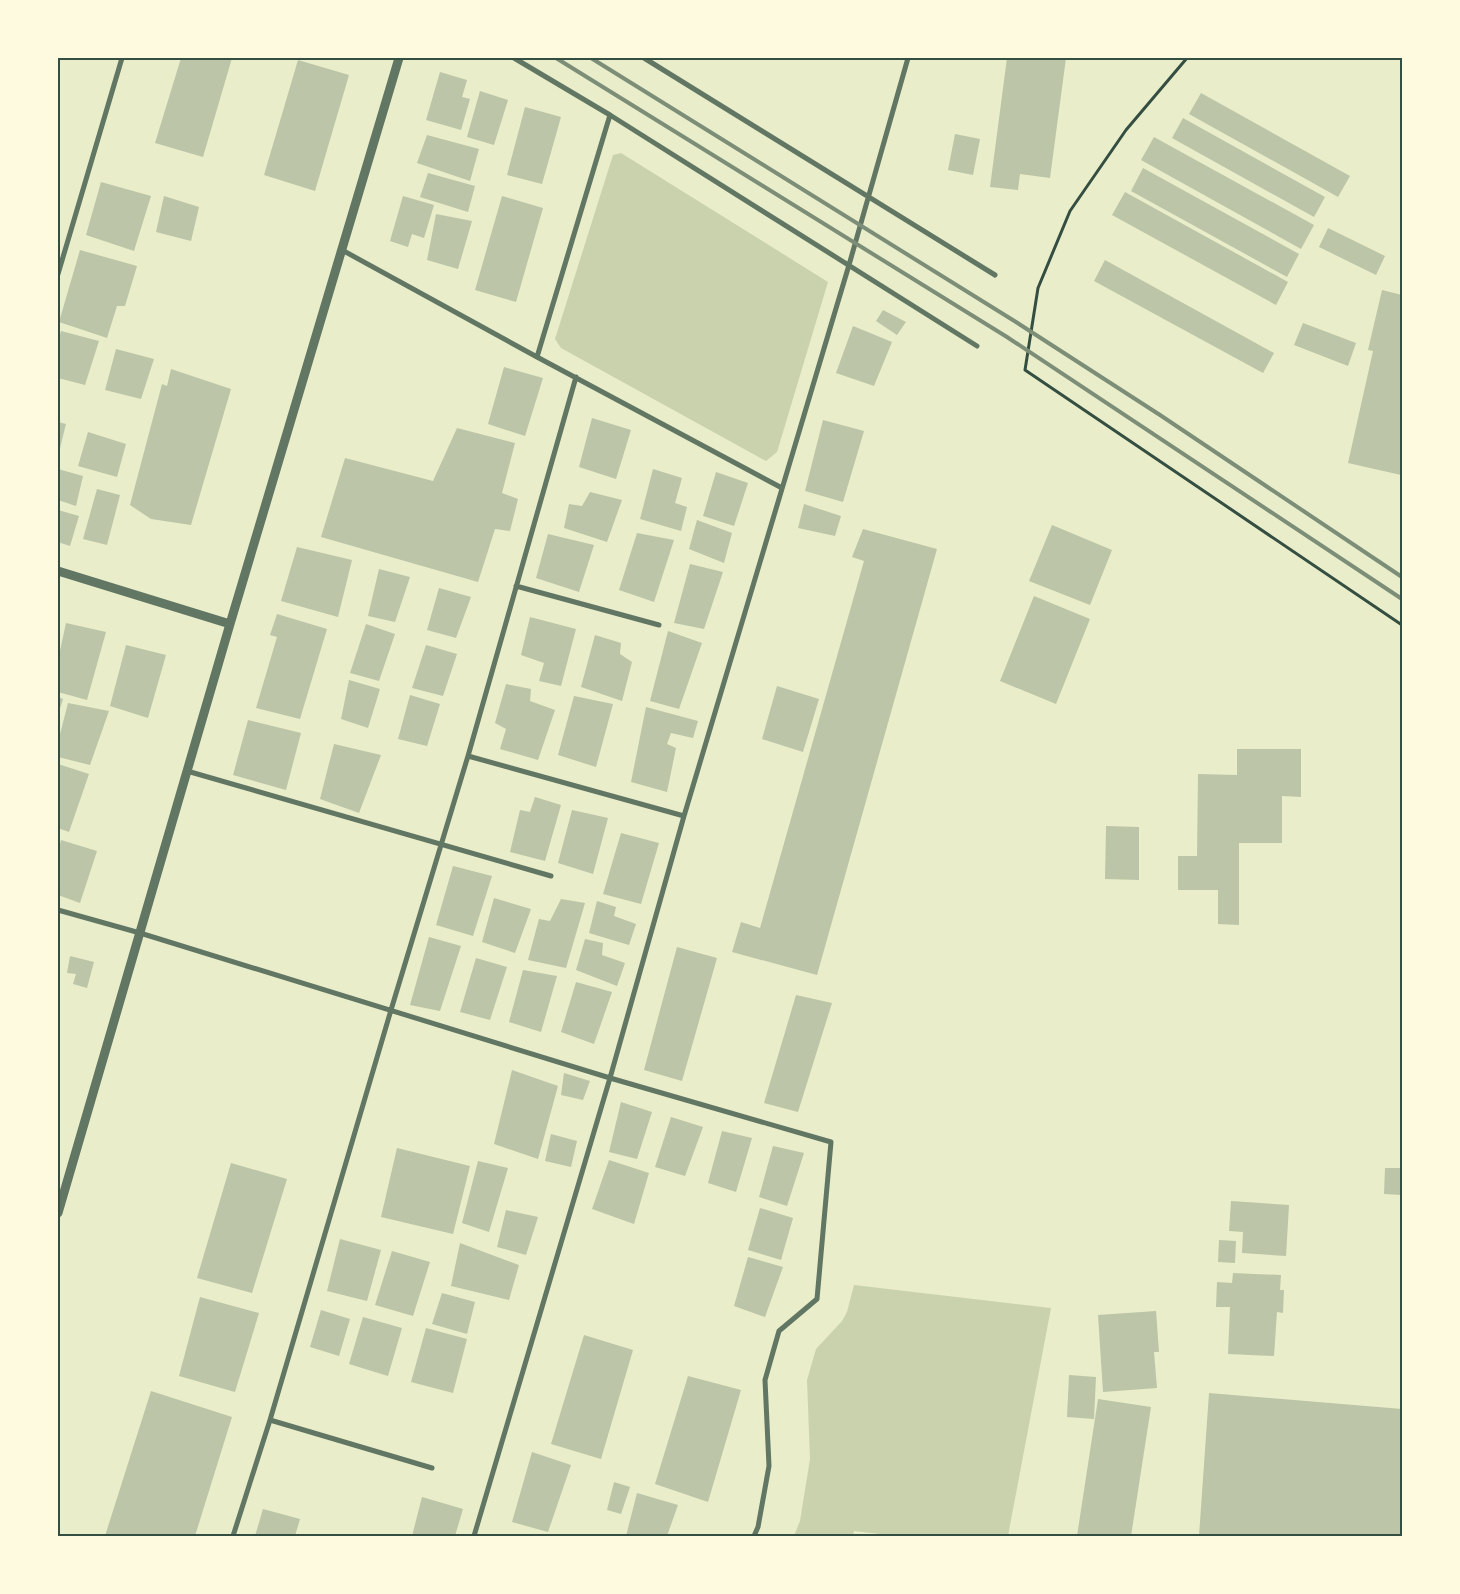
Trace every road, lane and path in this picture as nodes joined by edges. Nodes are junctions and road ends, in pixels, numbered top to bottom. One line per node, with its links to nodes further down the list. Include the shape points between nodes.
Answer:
1 (122, 58): 11 (street)
2 (399, 58): 9 (street)
3 (514, 58): 7 (street)
4 (644, 58): 8 (street)
5 (908, 58): 8 (street)
6 (1187, 58): 21 (path, via 1126,130 1070,211 1038,288 1025,370)
7 (610, 115): 10 (street); 14 (street)
8 (868, 195): 10 (street); 12 (street)
9 (342, 250): 14 (street); 19 (street)
10 (849, 265): 13 (street); 16 (street)
11 (58, 274)
12 (995, 274)
13 (977, 346)
14 (537, 357): 15 (street)
15 (576, 377): 16 (street); 18 (street)
16 (782, 488): 24 (street)
17 (58, 571): 19 (street)
18 (516, 586): 20 (street); 22 (street)
19 (230, 624): 23 (street)
20 (659, 625)
21 (1402, 625)
22 (468, 756): 24 (street); 25 (street)
23 (187, 771): 25 (street); 28 (street)
24 (684, 816): 30 (street)
25 (441, 843): 26 (street); 29 (street)
26 (551, 876)
27 (58, 910): 28 (street)
28 (140, 934): 29 (street); 31 (street)
29 (390, 1010): 30 (street); 32 (street)
30 (610, 1078): 35 (street); 36 (street, via 831,1142 817,1299 779,1331 766,1380 769,1466)
31 (58, 1213)
32 (270, 1420): 33 (street); 34 (street)
33 (432, 1468)
34 (234, 1536)
35 (474, 1536)
36 (754, 1536)

